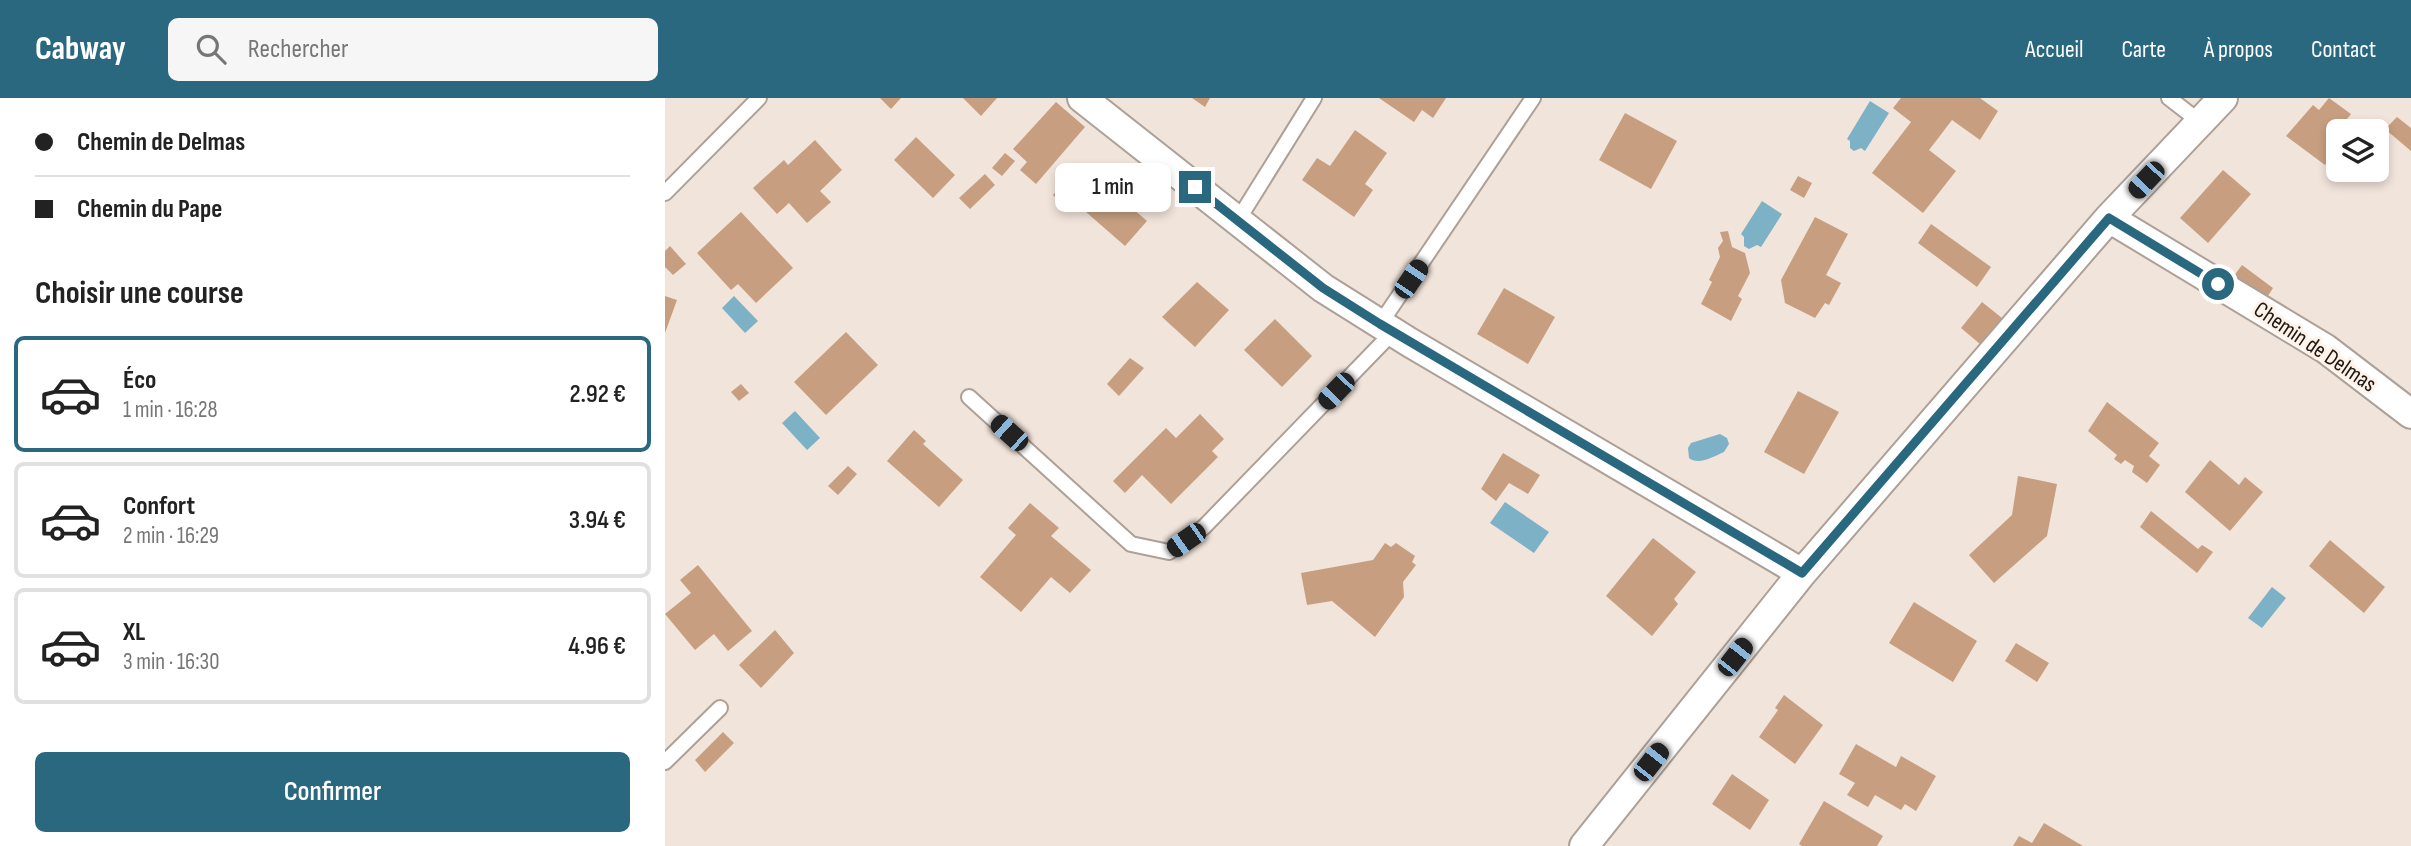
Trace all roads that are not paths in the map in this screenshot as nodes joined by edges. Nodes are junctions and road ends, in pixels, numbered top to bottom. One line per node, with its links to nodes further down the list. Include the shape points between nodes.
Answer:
1 (759, 98): 8 (lane)
2 (1081, 98): 10 (street)
3 (1314, 98): 10 (lane)
4 (1533, 98): 11 (lane)
5 (2169, 98): 7 (lane)
6 (2223, 98): 7 (street)
7 (2200, 122): 9 (street)
8 (665, 193)
9 (2109, 218): 13 (street, Chemin de Delmas, via 2326,349); 14 (street)
10 (1238, 220): 11 (street, via 1323,288)
11 (1386, 328): 12 (lane, via 1203,527 1169,552 1131,544); 14 (street)
12 (969, 397)
13 (2411, 414)
14 (1802, 573): 17 (street)
15 (720, 708): 16 (lane)
16 (665, 762)
17 (1584, 846)

